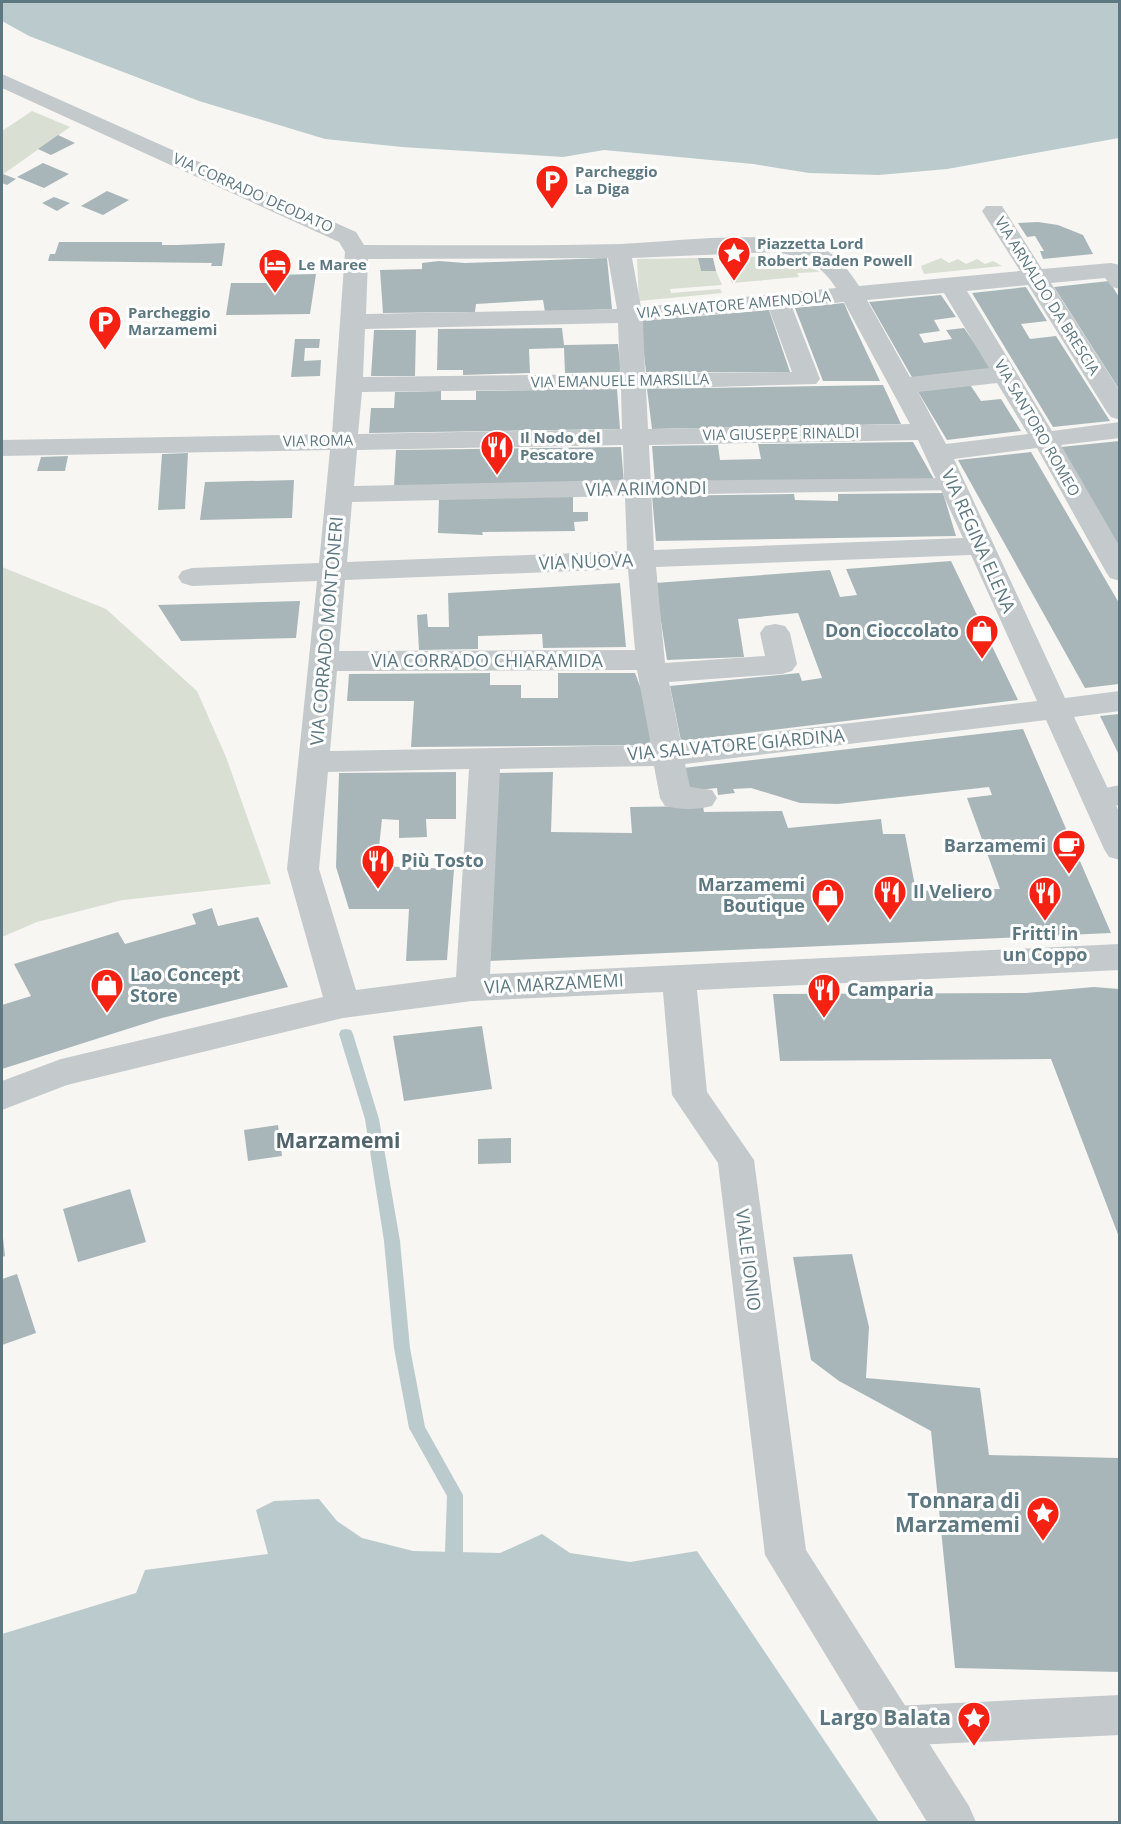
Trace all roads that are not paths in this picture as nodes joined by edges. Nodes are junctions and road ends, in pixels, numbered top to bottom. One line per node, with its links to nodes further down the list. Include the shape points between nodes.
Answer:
1 (3, 82): 4 (street, VIA CORRADO DEODATO, via 348,237)
2 (994, 211): 6 (street, VIA ARNALDO DA BRESCIA)
3 (619, 251): 4 (street); 8 (street, VIA REGINA ELENA, via 774,245 825,258); 10 (street)
4 (357, 252): 11 (street, VIA CORRADO MONTONERI)
5 (1115, 276): 6 (street, VIA SALVATORE AMENDOLA)
6 (1036, 277): 7 (street, VIA SALVATORE AMENDOLA); 16 (street, VIA ARNALDO DA BRESCIA)
7 (951, 285): 8 (street, VIA SALVATORE AMENDOLA); 12 (street, VIA SANTORO ROMEO)
8 (852, 294): 9 (street, VIA SALVATORE AMENDOLA); 15 (street, VIA REGINA ELENA)
9 (778, 301): 10 (street, VIA SALVATORE AMENDOLA); 13 (street, VIA EMANUELE MARSILLA, via 807,379)
10 (630, 315): 11 (street, VIA SALVATORE AMENDOLA); 13 (street)
11 (355, 322): 14 (street, VIA CORRADO MONTONERI)
12 (1006, 374): 15 (street); 19 (street, VIA SANTORO ROMEO)
13 (633, 381): 14 (street, VIA EMANUELE MARSILLA); 18 (street)
14 (350, 385): 20 (street, VIA CORRADO MONTONERI)
15 (902, 386): 21 (street, VIA REGINA ELENA)
16 (1119, 412)
17 (1119, 430): 19 (street)
18 (635, 437): 20 (street, VIA ROMA); 21 (street, VIA GIUSEPPE RINALDI); 24 (street)
19 (1045, 440): 21 (street); 29 (street, VIA SANTORO ROMEO)
20 (344, 441): 22 (street, VIA ROMA); 25 (street, VIA CORRADO MONTONERI)
21 (932, 443): 23 (street, VIA REGINA ELENA)
22 (2, 448)
23 (953, 485): 24 (street, VIA ARIMONDI); 26 (street, VIA REGINA ELENA)
24 (638, 488): 25 (street, VIA ARIMONDI); 27 (street)
25 (339, 494): 28 (street, VIA CORRADO MONTONERI)
26 (980, 546): 27 (street, VIA NUOVA); 35 (street, VIA REGINA ELENA)
27 (641, 560): 28 (street, VIA NUOVA); 33 (street)
28 (333, 570): 30 (street, VIA NUOVA); 32 (street, VIA CORRADO MONTONERI)
29 (1119, 572)
30 (192, 577)
31 (775, 633): 33 (street, VIA CORRADO CHIARAMIDA, via 782,664)
32 (323, 661): 33 (street, VIA CORRADO CHIARAMIDA); 38 (street, VIA CORRADO MONTONERI)
33 (651, 667): 36 (street)
34 (1119, 700): 35 (street, VIA SALVATORE GIARDINA)
35 (1055, 710): 36 (street, VIA SALVATORE GIARDINA); 39 (street, VIA REGINA ELENA)
36 (669, 755): 37 (street, VIA SALVATORE GIARDINA); 40 (street, via 676,798)
37 (485, 759): 38 (street, VIA SALVATORE GIARDINA); 44 (street)
38 (315, 762): 45 (street, VIA CORRADO MONTONERI, via 303,869)
39 (1108, 797): 41 (street, VIA REGINA ELENA)
40 (701, 798)
41 (1119, 849)
42 (1119, 957): 43 (street, VIA MARZAMEMI)
43 (679, 978): 44 (street, VIA MARZAMEMI); 48 (street, VIALE IONIO, via 690,1095 736,1160 786,1555)
44 (472, 988): 45 (street, VIA MARZAMEMI)
45 (343, 1005): 46 (street, VIA MARZAMEMI, via 61,1073)
46 (2, 1096)
47 (1119, 1715): 48 (street)
48 (894, 1726): 49 (street)
49 (953, 1822)

